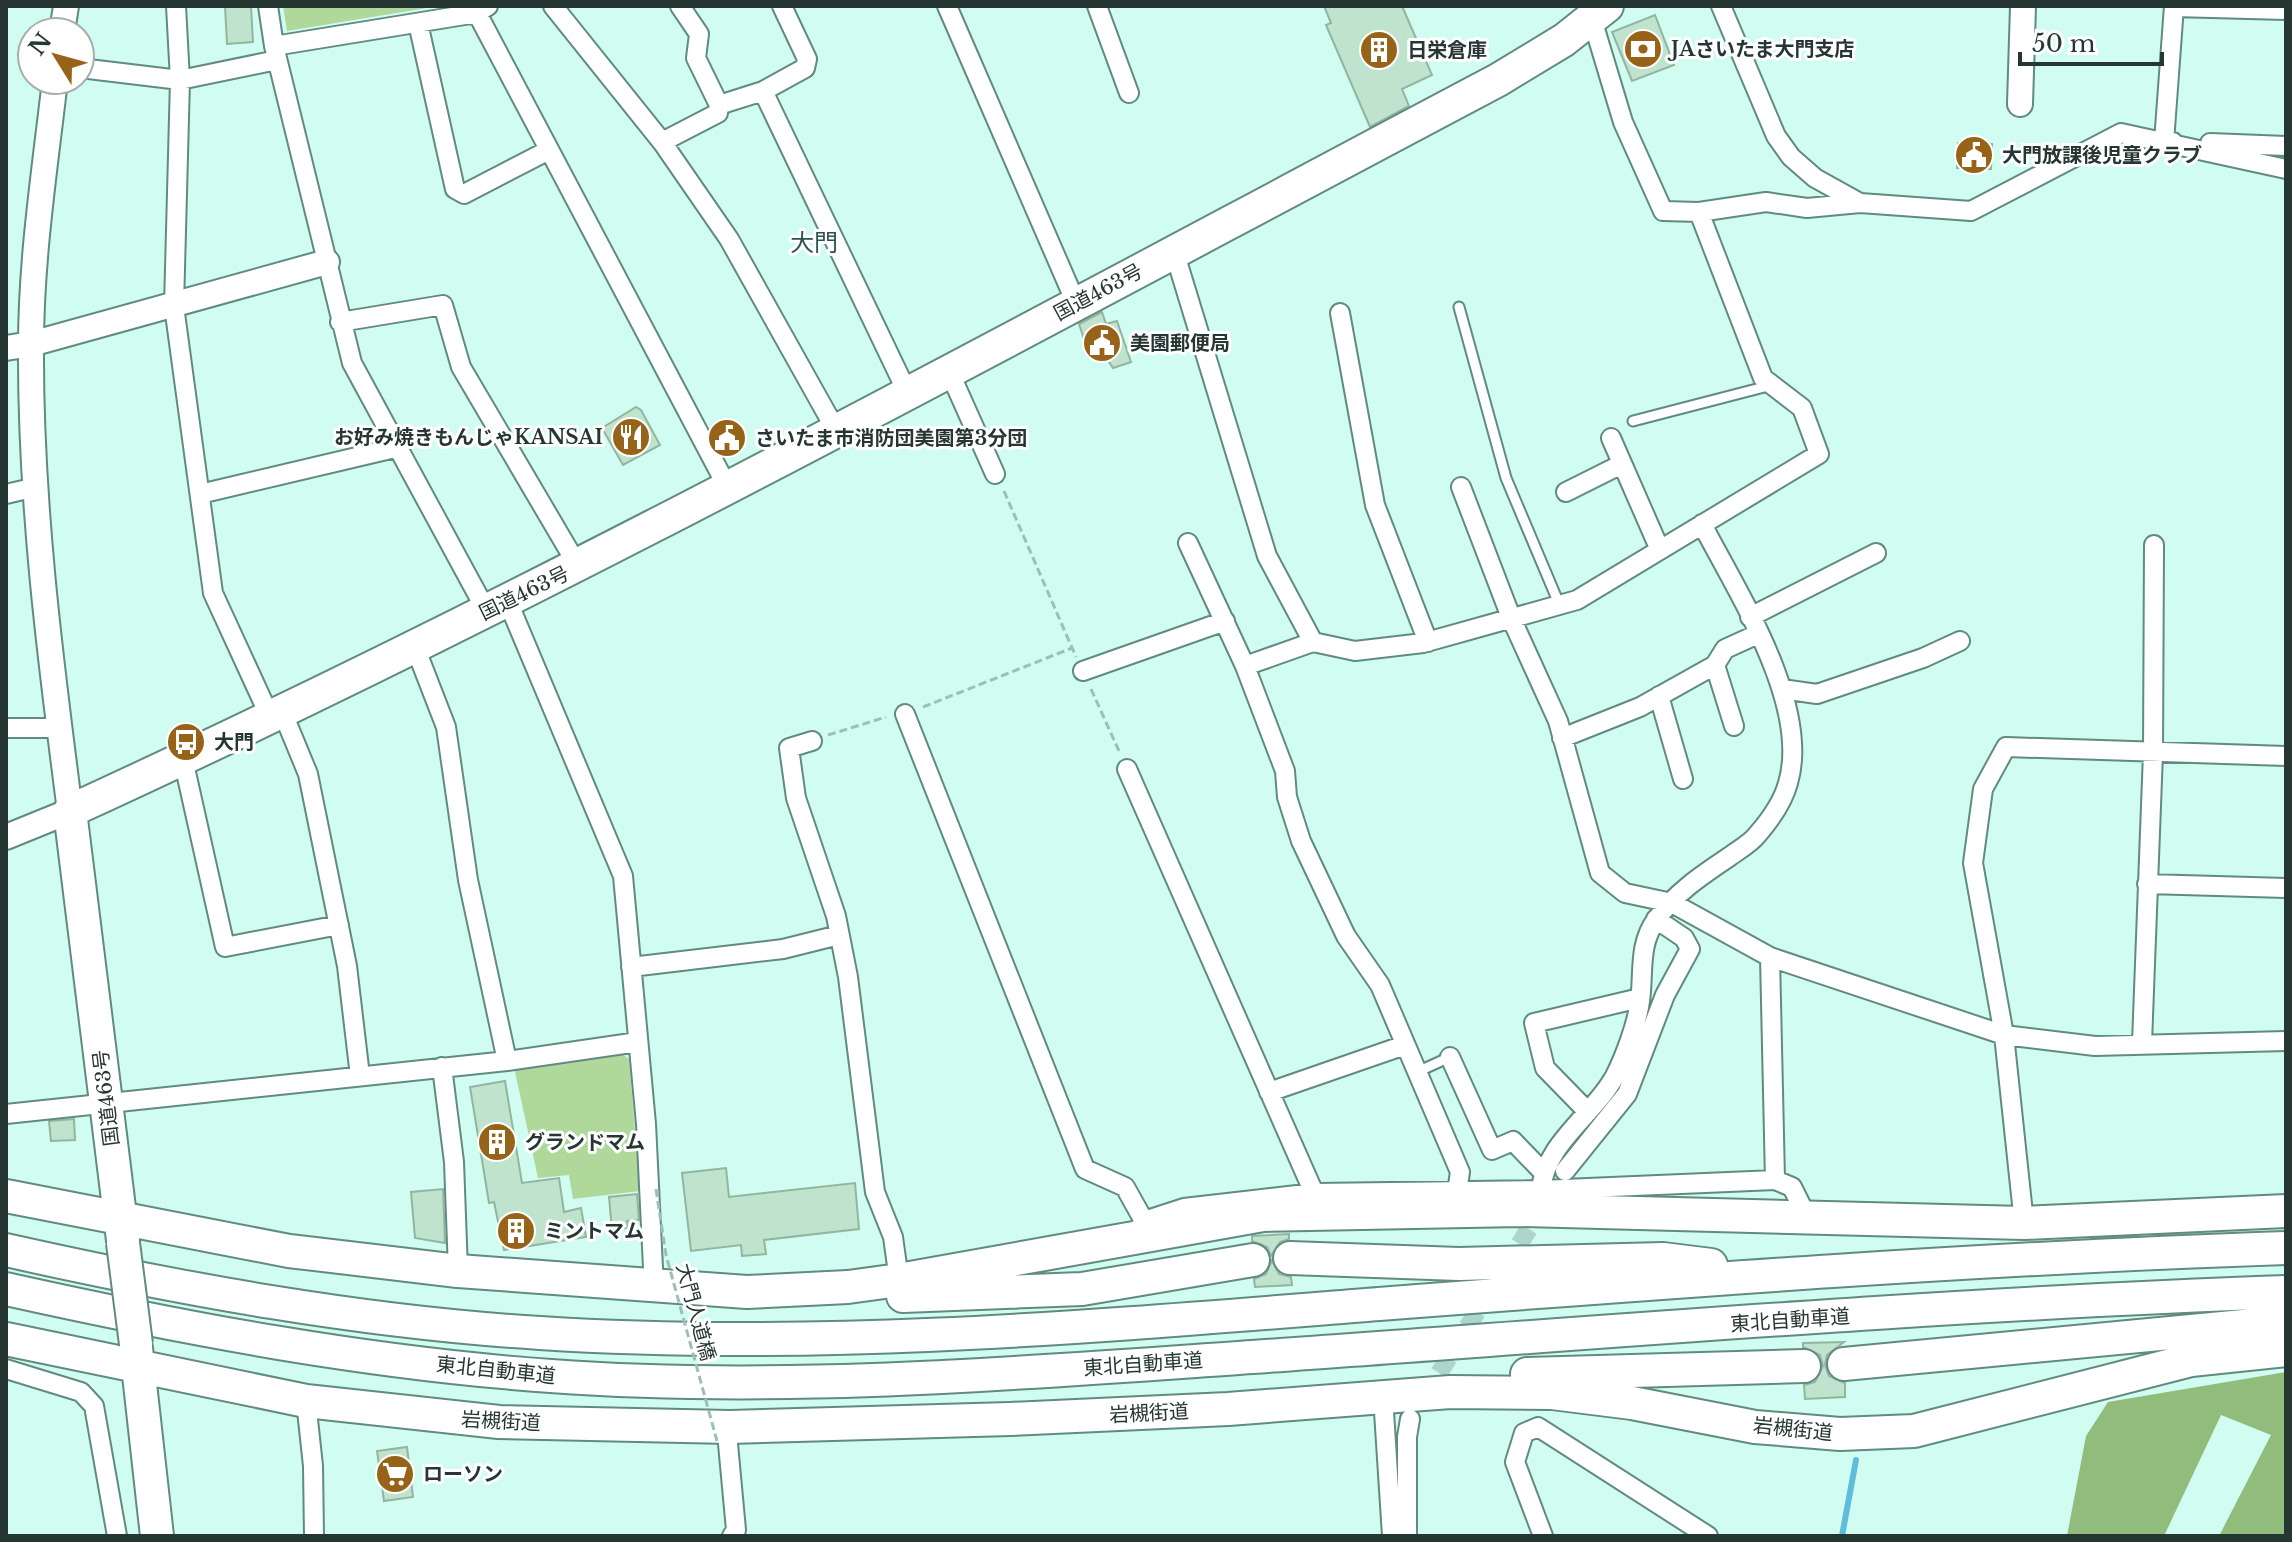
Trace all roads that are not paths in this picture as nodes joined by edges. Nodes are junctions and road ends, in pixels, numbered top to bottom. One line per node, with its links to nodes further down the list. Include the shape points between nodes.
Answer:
1 (176, 6): 17 (street)
2 (268, 6): 15 (street)
3 (553, 6): 23 (street)
4 (782, 6): 18 (street, via 807,59 805,68)
5 (947, 6): 32 (street)
6 (1097, 6): 19 (street)
7 (1721, 6): 28 (street, via 1776,136 1815,178)
8 (2023, 6): 21 (street)
9 (2174, 7): 12 (street); 24 (street)
10 (688, 8): 22 (street, via 699,34 696,58)
11 (483, 10): 14 (street); 26 (street)
12 (2286, 10)
13 (1600, 13): 29 (street, via 1623,122 1663,211); 30 (highway, 国道463号, via 1498,80)
14 (418, 23): 15 (street); 26 (street, via 455,189 464,194)
15 (276, 53): 17 (street); 31 (street)
16 (96, 70): 17 (street)
17 (180, 80): 33 (street)
18 (763, 91): 22 (street); 41 (street)
19 (1129, 93)
20 (53, 96): 37 (street)
21 (2020, 104)
22 (719, 105): 23 (street, via 718,113)
23 (662, 142): 43 (street, via 742,260)
24 (2164, 142): 25 (street); 27 (street); 28 (street, via 2121,133 1971,211)
25 (2286, 146)
26 (549, 150): 50 (street)
27 (2286, 169)
28 (1860, 203): 29 (street, via 1807,208 1766,202)
29 (1699, 212): 40 (street, via 1763,378)
30 (1174, 251): 32 (highway, 国道463号); 66 (street, via 1267,556)
31 (327, 262): 33 (street); 36 (street)
32 (1076, 303): 39 (highway, 国道463号)
33 (174, 306): 37 (street); 53 (street)
34 (1459, 307): 60 (lane, via 1506,478)
35 (1340, 313): 67 (street, via 1375,505)
36 (340, 322): 45 (street, via 352,363); 59 (street, via 443,305 461,367)
37 (31, 344): 38 (street); 48 (street)
38 (6, 348)
39 (949, 371): 41 (highway, 国道463号); 47 (street)
40 (1772, 385): 42 (lane); 54 (street, via 1802,408 1819,454)
41 (908, 394): 43 (highway, 国道463号)
42 (1633, 421)
43 (837, 432): 50 (highway, 国道463号)
44 (1611, 438): 46 (street)
45 (395, 448): 53 (street); 61 (street)
46 (1622, 464): 51 (street); 57 (street)
47 (995, 474)
48 (36, 487): 52 (street); 78 (street)
49 (1461, 487): 62 (street)
50 (729, 490): 59 (highway, 国道463号)
51 (1566, 492)
52 (6, 494)
53 (200, 494): 74 (street, via 213,593)
54 (1702, 524): 57 (street); 64 (street)
55 (1188, 543): 63 (street)
56 (2154, 545): 81 (street)
57 (1660, 550): 60 (street)
58 (1876, 553): 64 (street)
59 (578, 566): 61 (highway, 国道463号)
60 (1560, 606): 62 (street)
61 (497, 607): 68 (highway, 国道463号); 95 (street, via 623,876)
62 (1512, 620): 67 (street); 79 (street)
63 (1225, 621): 70 (street); 71 (street)
64 (1754, 626): 69 (street, via 1725,649); 72 (street)
65 (1960, 641): 72 (street, via 1817,694)
66 (1313, 642): 67 (street, via 1355,651); 70 (street)
67 (1428, 642)
68 (415, 647): 74 (highway, 国道463号); 103 (street, via 446,727 468,880)
69 (1715, 665): 73 (street); 76 (street)
70 (1245, 666): 101 (street, via 1285,771 1301,841 1346,936 1380,985)
71 (1083, 671)
72 (1782, 689): 90 (street, via 1791,752 1783,798 1755,838 1684,887)
73 (1659, 696): 79 (street); 85 (street)
74 (276, 714): 83 (highway, 国道463号); 92 (street, via 308,774)
75 (905, 714): 120 (street, via 1085,1169 1125,1187)
76 (1734, 726)
77 (6, 728): 78 (street)
78 (60, 728): 86 (street)
79 (1562, 738): 90 (street, via 1600,873 1625,893)
80 (812, 741): 93 (street, via 789,748 796,798)
81 (2153, 753): 82 (street); 88 (street); 97 (street, via 2006,747 1983,789 1973,863)
82 (2286, 756)
83 (183, 759): 86 (highway, 国道463号); 92 (street, via 225,947)
84 (1127, 769): 107 (street)
85 (1683, 779)
86 (70, 811): 87 (street); 108 (highway, 国道463号)
87 (6, 837)
88 (2147, 884): 89 (street); 100 (street)
89 (2286, 888)
90 (1672, 903): 91 (street); 94 (street)
91 (1656, 919): 96 (street, via 1646,937); 111 (street, via 1684,938 1690,949 1665,995 1627,1094)
92 (339, 925): 106 (street)
93 (839, 935): 95 (street, via 783,949); 128 (street, via 875,1192 893,1237)
94 (1770, 957): 97 (street); 112 (street)
95 (631, 967): 99 (street)
96 (1640, 998): 109 (street, via 1617,1072); 109 (street, via 1534,1023 1545,1068)
97 (2004, 1035): 100 (street, via 2095,1046); 119 (street)
98 (2286, 1041): 100 (street)
99 (638, 1042): 103 (street); 130 (street)
100 (2142, 1043)
101 (1405, 1045): 105 (street); 107 (street)
102 (1450, 1057): 105 (lane); 113 (street, via 1492,1150 1513,1141)
103 (507, 1061): 104 (street)
104 (442, 1067): 106 (street); 126 (street, via 454,1162)
105 (1417, 1072): 114 (street, via 1460,1172)
106 (360, 1076): 108 (street)
107 (1269, 1092): 115 (street)
108 (106, 1101): 110 (street); 121 (highway, 国道463号)
109 (1588, 1112): 113 (street)
110 (6, 1114)
111 (1565, 1171)
112 (1775, 1180): 113 (street); 118 (street, via 1792,1187)
113 (1542, 1181): 114 (street)
114 (1457, 1192): 115 (street)
115 (1314, 1193): 120 (street, via 1184,1208)
116 (6, 1196): 121 (highway)
117 (2286, 1211): 119 (highway)
118 (1806, 1215): 119 (highway); 120 (highway, via 1520,1210 1263,1215)
119 (2024, 1223)
120 (1139, 1228): 128 (highway)
121 (122, 1232): 126 (highway); 136 (highway, 国道463号, bridge)
122 (2286, 1248): 127 (highway, 東北自動車道)
123 (6, 1250): 127 (highway, 東北自動車道, via 350,1312 537,1333 712,1339 903,1338 1059,1329)
124 (1290, 1258): 127 (highway, via 1459,1264 1663,1259)
125 (1253, 1260): 129 (highway, via 1082,1289 896,1296)
126 (458, 1271): 130 (highway)
127 (1782, 1275)
128 (899, 1280): 129 (highway)
129 (848, 1287): 130 (highway, via 747,1292)
130 (654, 1288)
131 (6, 1289): 132 (highway, 東北自動車道, via 326,1351 553,1376 681,1381 1094,1368 2096,1299)
132 (2286, 1292)
133 (2286, 1322): 137 (highway)
134 (6, 1339): 136 (highway, 岩槻街道)
135 (2286, 1350): 140 (highway, 岩槻街道, via 2191,1360 1914,1431 1840,1434 1755,1427 1552,1393)
136 (137, 1356): 142 (highway, 岩槻街道); 146 (highway, 国道463号)
137 (1844, 1364)
138 (1804, 1366): 140 (highway, via 1487,1375)
139 (10, 1375): 145 (street, via 81,1392 94,1406)
140 (1450, 1392): 141 (highway, 岩槻街道)
141 (1383, 1396): 144 (highway, 岩槻街道, via 1212,1410); 149 (street)
142 (306, 1401): 144 (highway, 岩槻街道, via 499,1422); 147 (street)
143 (1410, 1419): 150 (street)
144 (724, 1434): 148 (street, via 736,1530)
145 (117, 1536)
146 (157, 1536)
147 (314, 1536)
148 (732, 1536)
149 (1392, 1536)
150 (1407, 1536)
151 (1543, 1536): 152 (street, via 1515,1462 1524,1433 1538,1427)
152 (1708, 1536)

